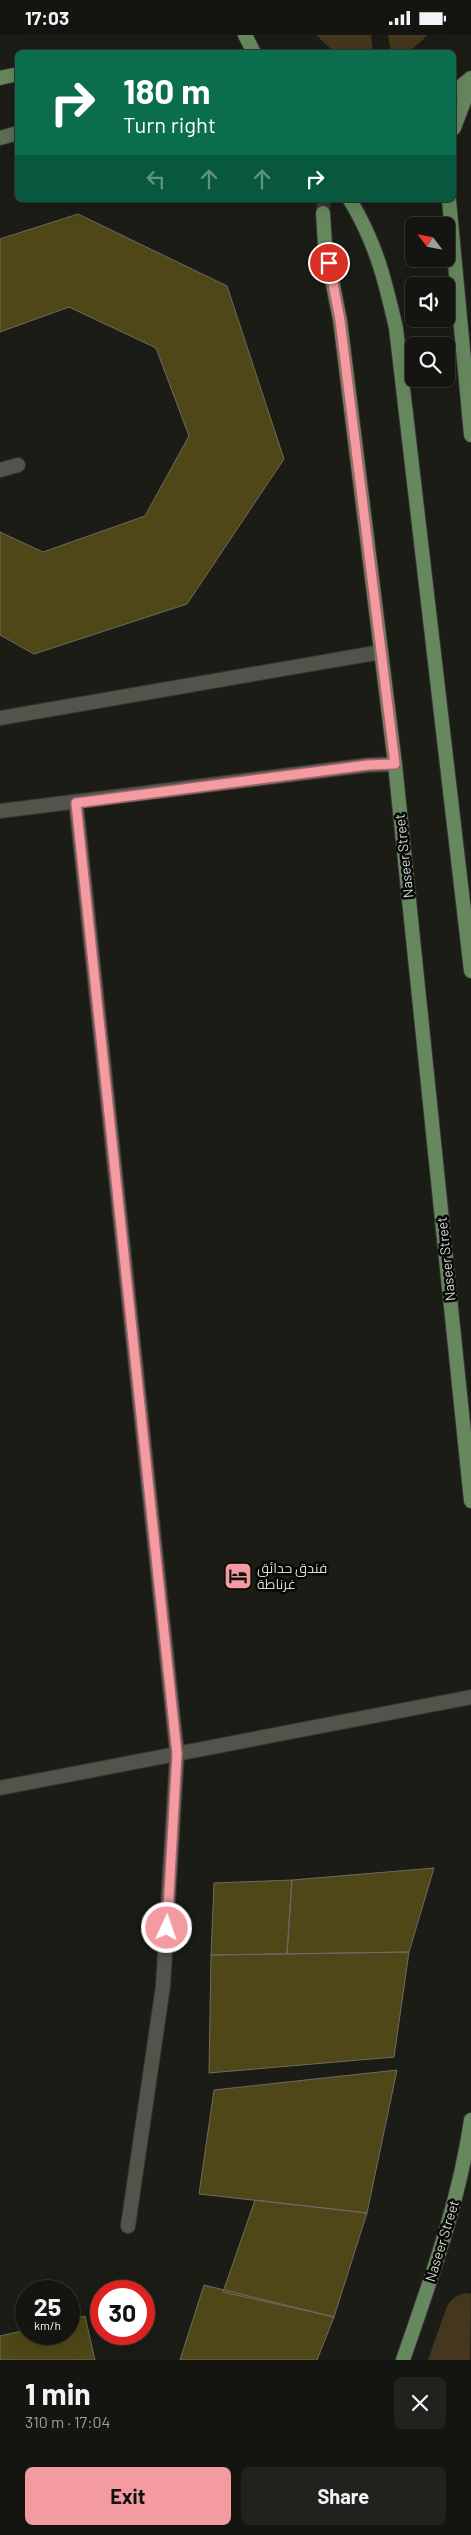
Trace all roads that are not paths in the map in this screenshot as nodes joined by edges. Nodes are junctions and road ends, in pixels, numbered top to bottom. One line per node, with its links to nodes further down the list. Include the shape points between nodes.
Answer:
1 (245, 35): 2 (main road)
2 (252, 50)
3 (15, 75): 4 (main road)
4 (0, 78)
5 (471, 78): 7 (main road)
6 (471, 83): 8 (main road)
7 (456, 90)
8 (456, 123)
9 (15, 134): 10 (main road)
10 (0, 138)
11 (351, 202): 22 (main road, via 363,221 382,267 396,328)
12 (449, 202): 14 (main road)
13 (323, 213): 17 (main road, Naseer Street, via 325,245 340,320)
14 (471, 435)
15 (18, 465): 16 (street)
16 (0, 470)
17 (380, 652): 18 (street); 19 (main road, Naseer Street)
18 (0, 717)
19 (395, 764): 20 (street); 23 (main road, Naseer Street)
20 (76, 803): 21 (street); 25 (street)
21 (0, 811)
22 (471, 971)
23 (471, 1501)
24 (471, 1697): 25 (street)
25 (177, 1754): 26 (street); 28 (street, via 163,1986)
26 (0, 1788)
27 (471, 2120): 29 (main road, Naseer Street, via 462,2174 443,2245)
28 (128, 2226)
29 (403, 2360)

